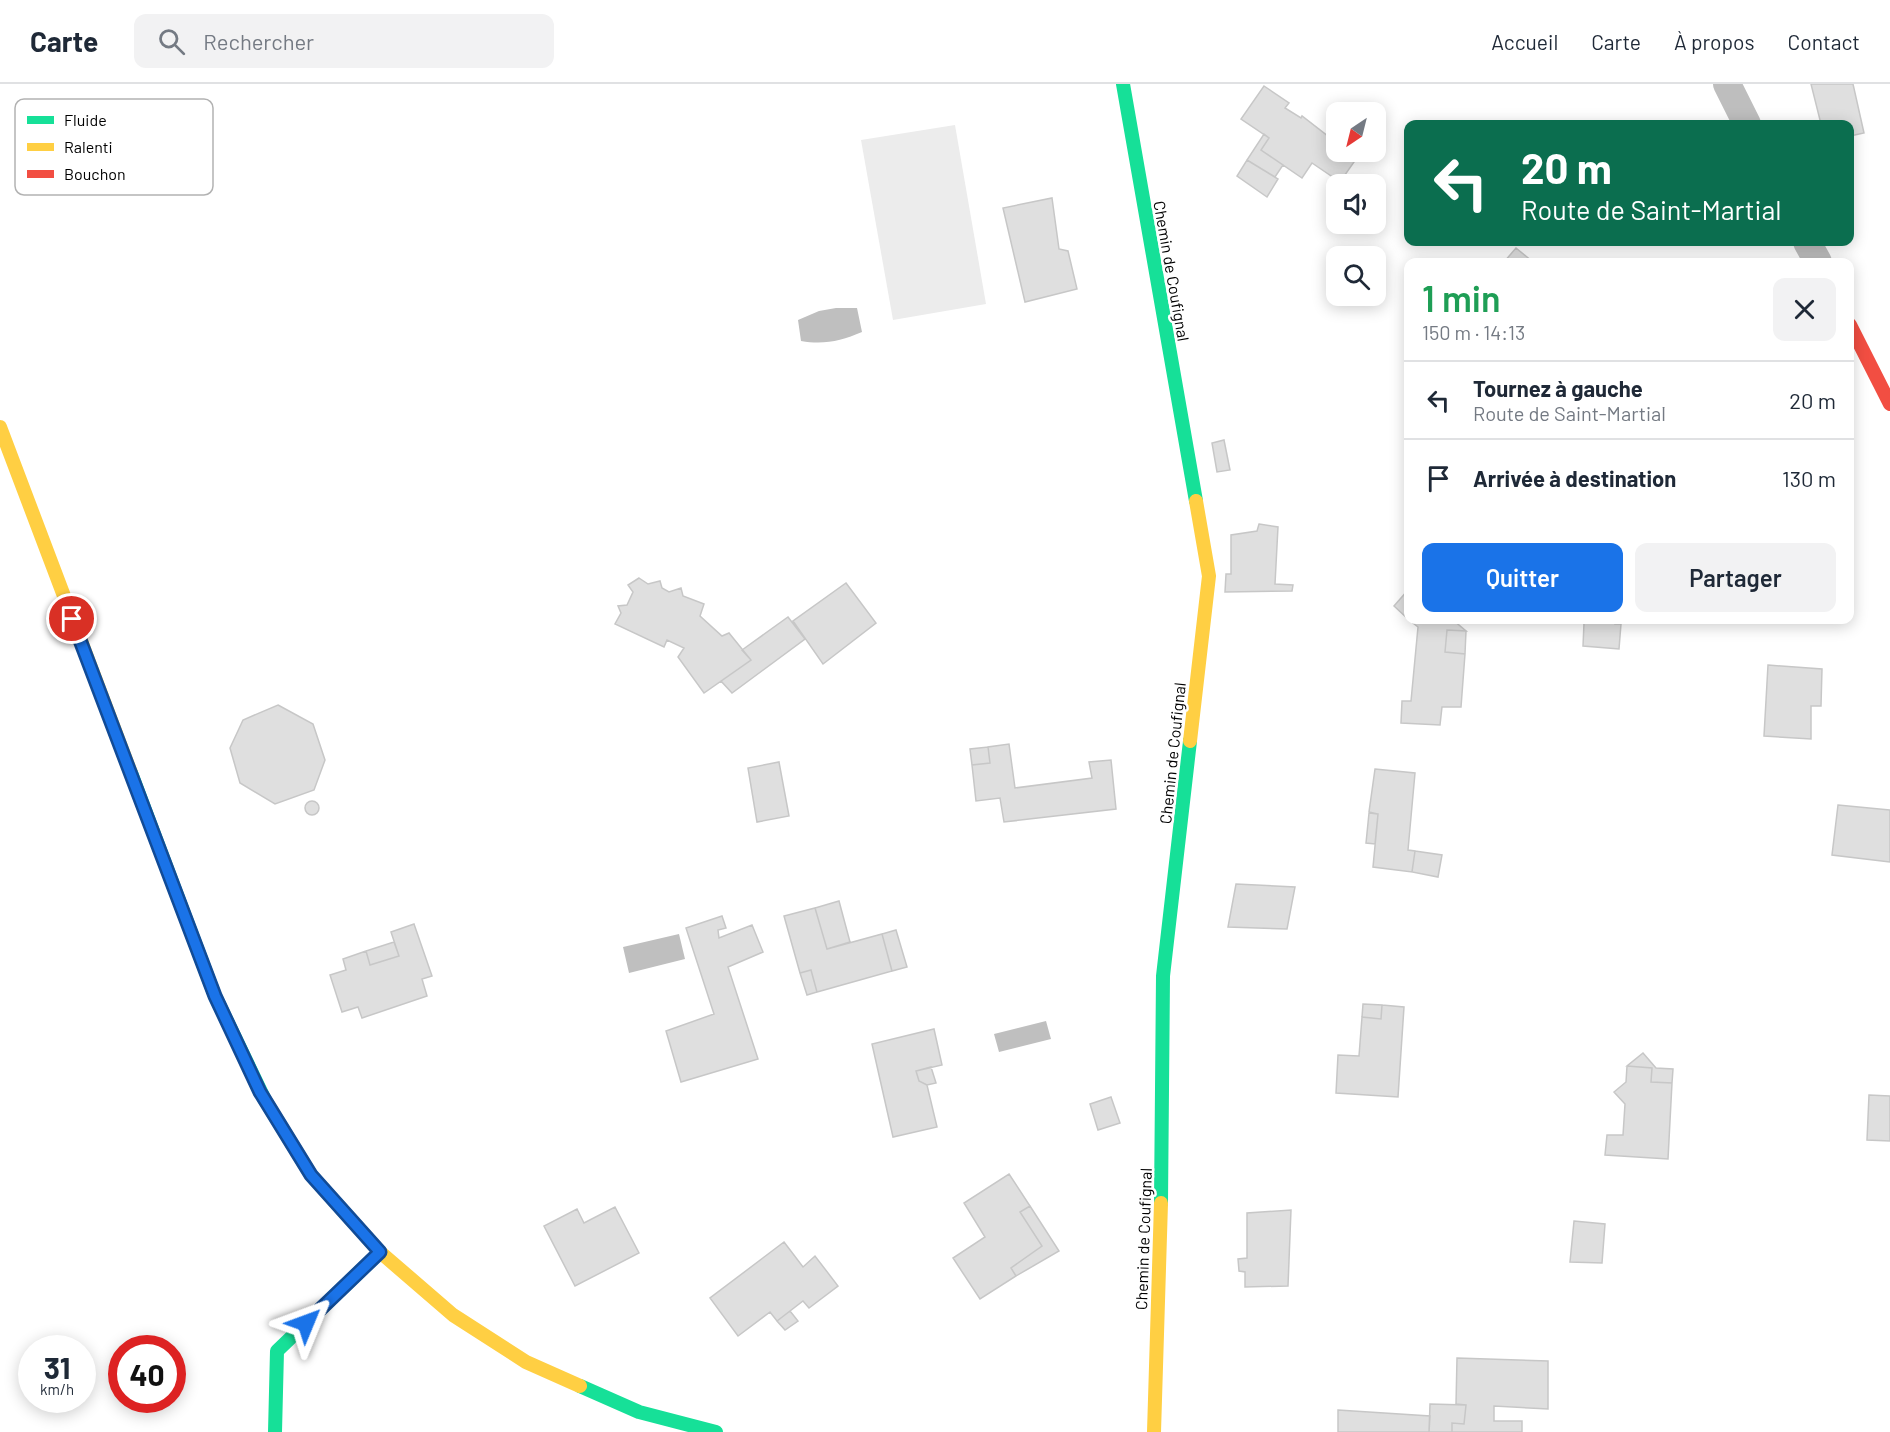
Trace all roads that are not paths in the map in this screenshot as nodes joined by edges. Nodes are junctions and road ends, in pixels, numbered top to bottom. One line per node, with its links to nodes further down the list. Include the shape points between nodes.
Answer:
1 (1123, 84): 10 (street, Chemin de Coufignal, via 1209,576 1163,976)
2 (1727, 84): 3 (street)
3 (1745, 120)
4 (1854, 333): 5 (street)
5 (1890, 404)
6 (0, 427): 7 (street, via 215,996 260,1092 311,1175)
7 (380, 1252): 8 (street, via 277,1351); 9 (street, via 453,1315 526,1362 639,1412)
8 (275, 1432)
9 (716, 1432)
10 (1154, 1432)

